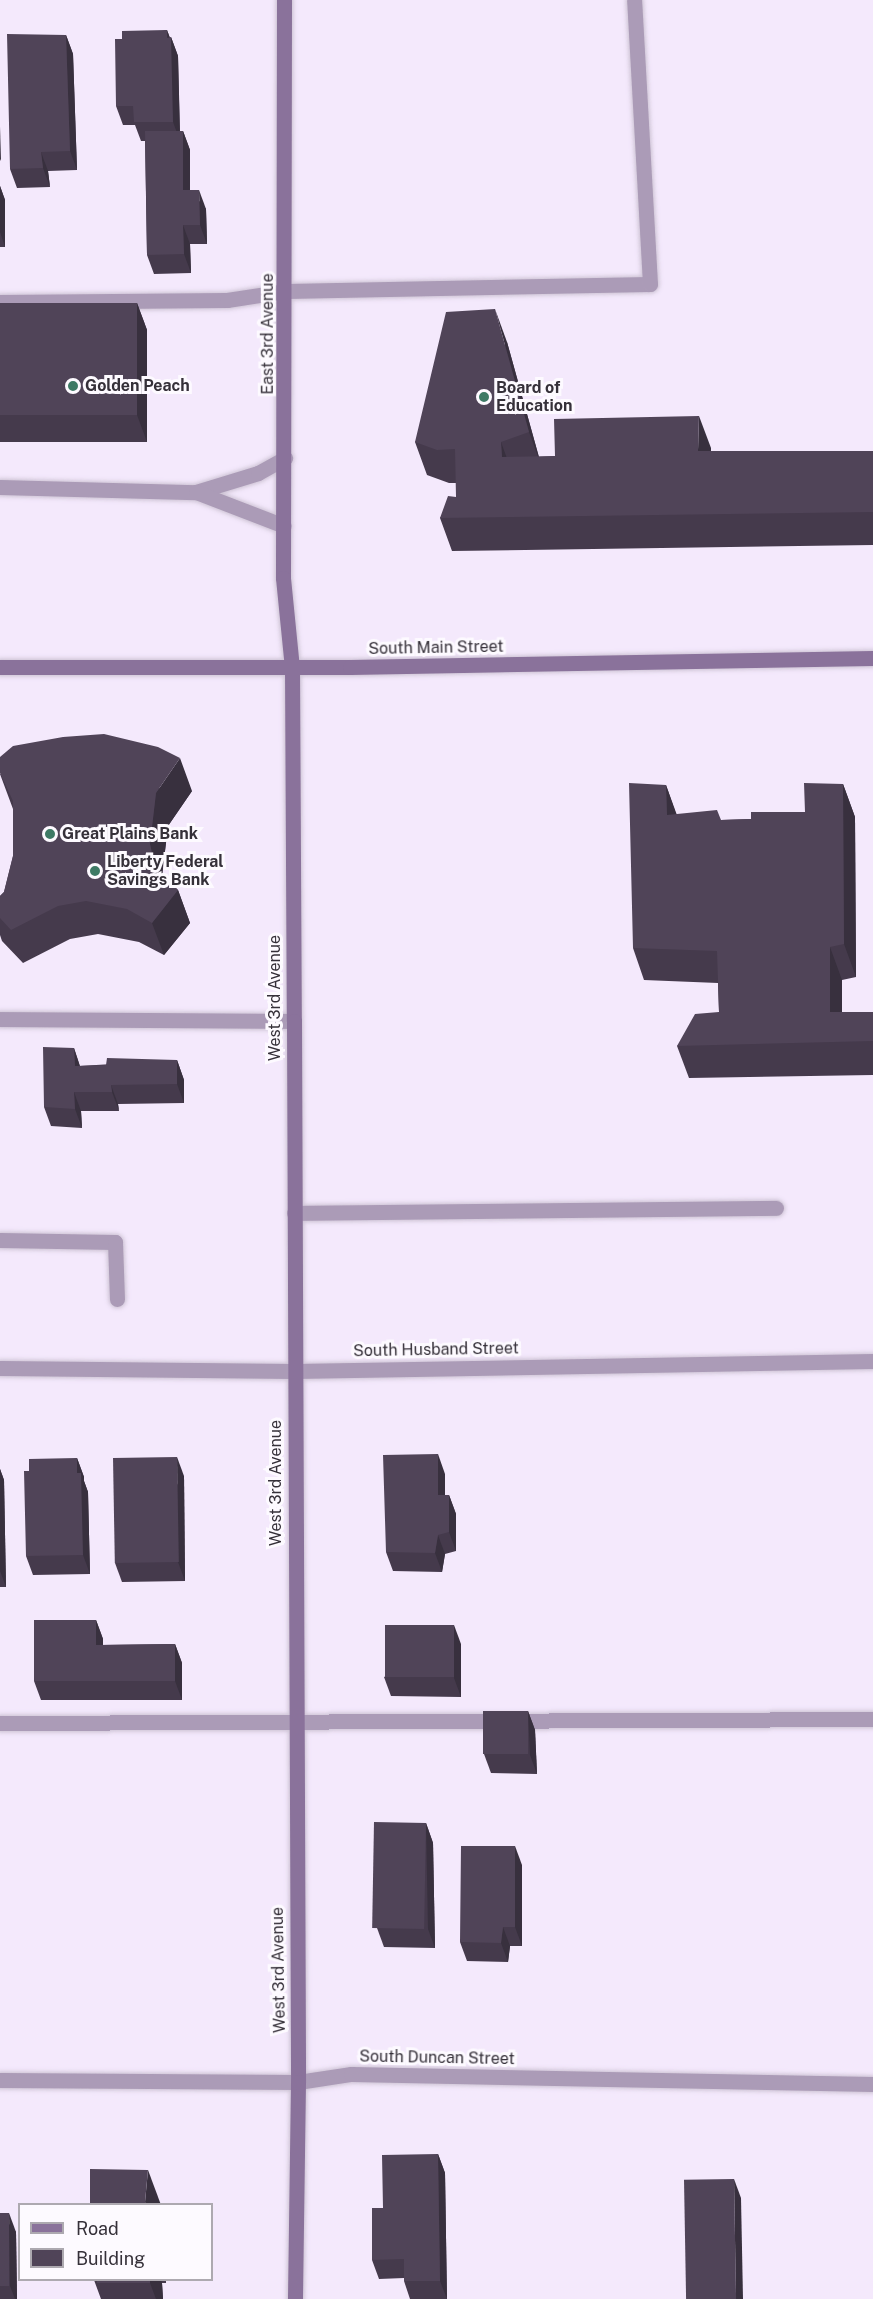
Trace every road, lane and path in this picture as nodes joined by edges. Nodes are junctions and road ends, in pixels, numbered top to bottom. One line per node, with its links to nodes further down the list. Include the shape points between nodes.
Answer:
1 (284, 0): 3 (street, East 3rd Avenue)
2 (634, 0): 3 (street, via 650,284)
3 (286, 291): 4 (street, via 227,300); 5 (street, East 3rd Avenue)
4 (0, 302)
5 (285, 458): 7 (street, via 248,477); 8 (street, East 3rd Avenue)
6 (0, 488): 7 (street)
7 (196, 492): 8 (street)
8 (284, 526): 11 (street, East 3rd Avenue)
9 (873, 658): 11 (street, South Main Street)
10 (0, 667): 11 (street, South Main Street)
11 (292, 668): 13 (street, West 3rd Avenue)
12 (0, 1019): 13 (street)
13 (294, 1021): 15 (street, West 3rd Avenue)
14 (776, 1208): 15 (street)
15 (294, 1213): 20 (street, West 3rd Avenue)
16 (0, 1240): 17 (street, via 115,1242)
17 (117, 1299)
18 (873, 1361): 20 (street, South Husband Street)
19 (0, 1368): 20 (street, South Husband Street)
20 (294, 1371): 22 (street, West 3rd Avenue)
21 (873, 1719): 22 (street)
22 (294, 1720): 23 (street); 25 (street, West 3rd Avenue)
23 (0, 1722)
24 (0, 2080): 25 (street, South Duncan Street)
25 (298, 2082): 26 (street, South Duncan Street, via 351,2074); 27 (street, West 3rd Avenue)
26 (873, 2084)
27 (295, 2299)

